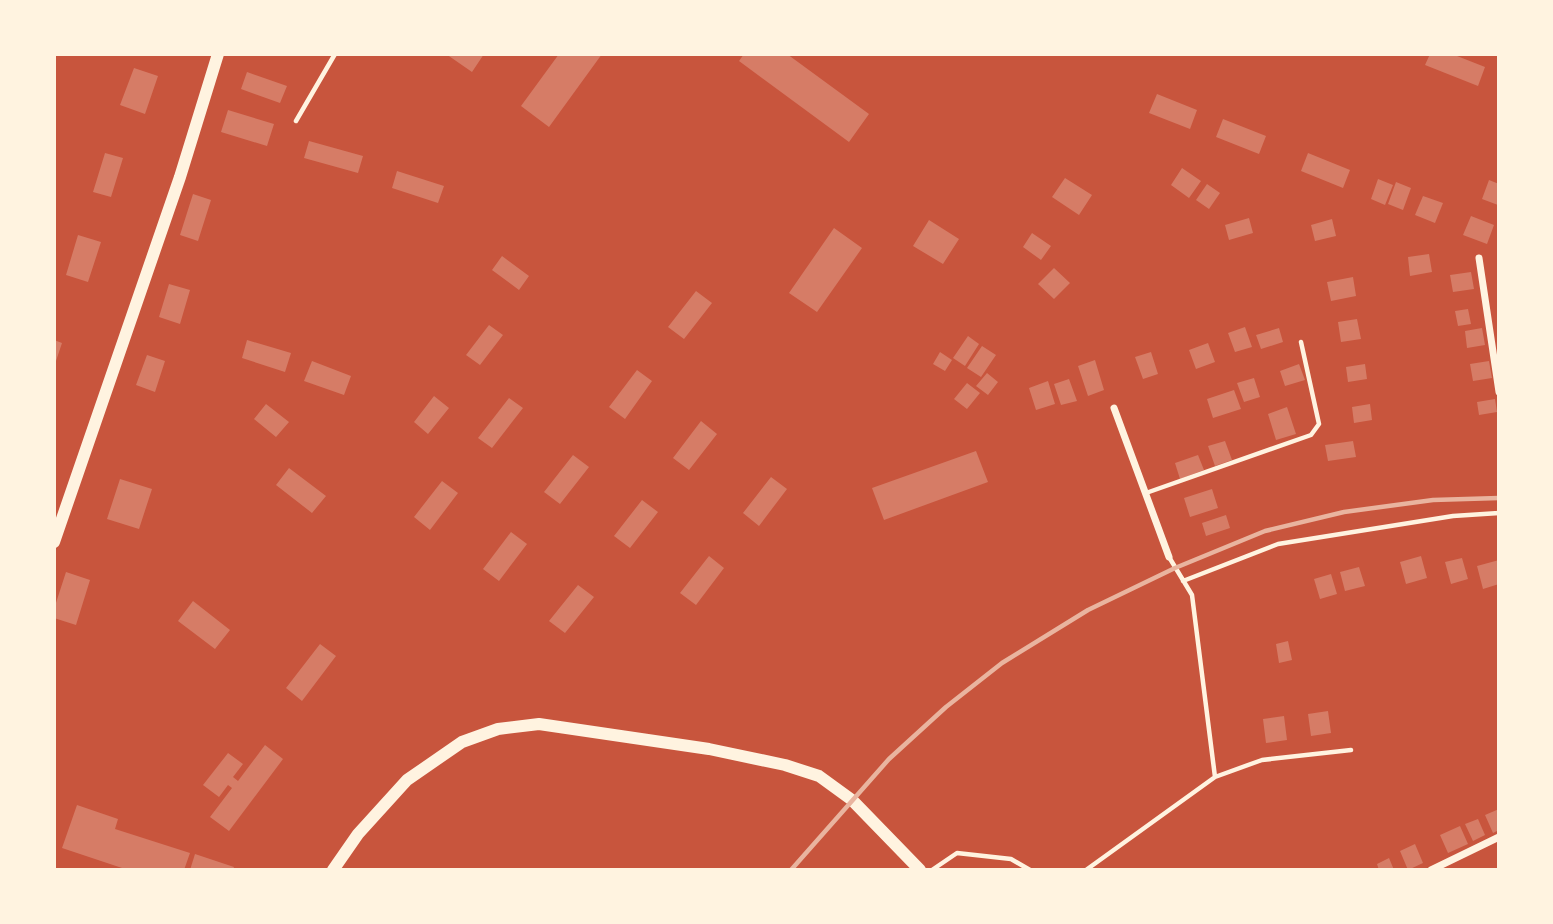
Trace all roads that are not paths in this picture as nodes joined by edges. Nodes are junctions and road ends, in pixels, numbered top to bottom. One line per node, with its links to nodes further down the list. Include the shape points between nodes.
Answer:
1 (218, 54): 10 (main road)
2 (335, 54): 3 (lane)
3 (296, 121)
4 (1479, 258): 6 (street)
5 (1301, 342): 8 (lane, via 1319,424 1311,435)
6 (1499, 392)
7 (1114, 408): 8 (street)
8 (1145, 494): 11 (street)
9 (1499, 513): 12 (lane, via 1278,544)
10 (54, 542)
11 (1169, 556): 12 (lane)
12 (1183, 581): 14 (lane, via 1192,595)
13 (1351, 750): 14 (lane, via 1262,760)
14 (1215, 777): 20 (lane)
15 (1499, 837): 21 (street)
16 (333, 870): 17 (main road, via 358,834 407,780 462,742 498,729 539,724 709,749 819,776 852,800)
17 (920, 870)
18 (932, 870): 19 (lane, via 957,853 1011,859)
19 (1030, 870)
20 (1086, 870)
21 (1431, 870)

